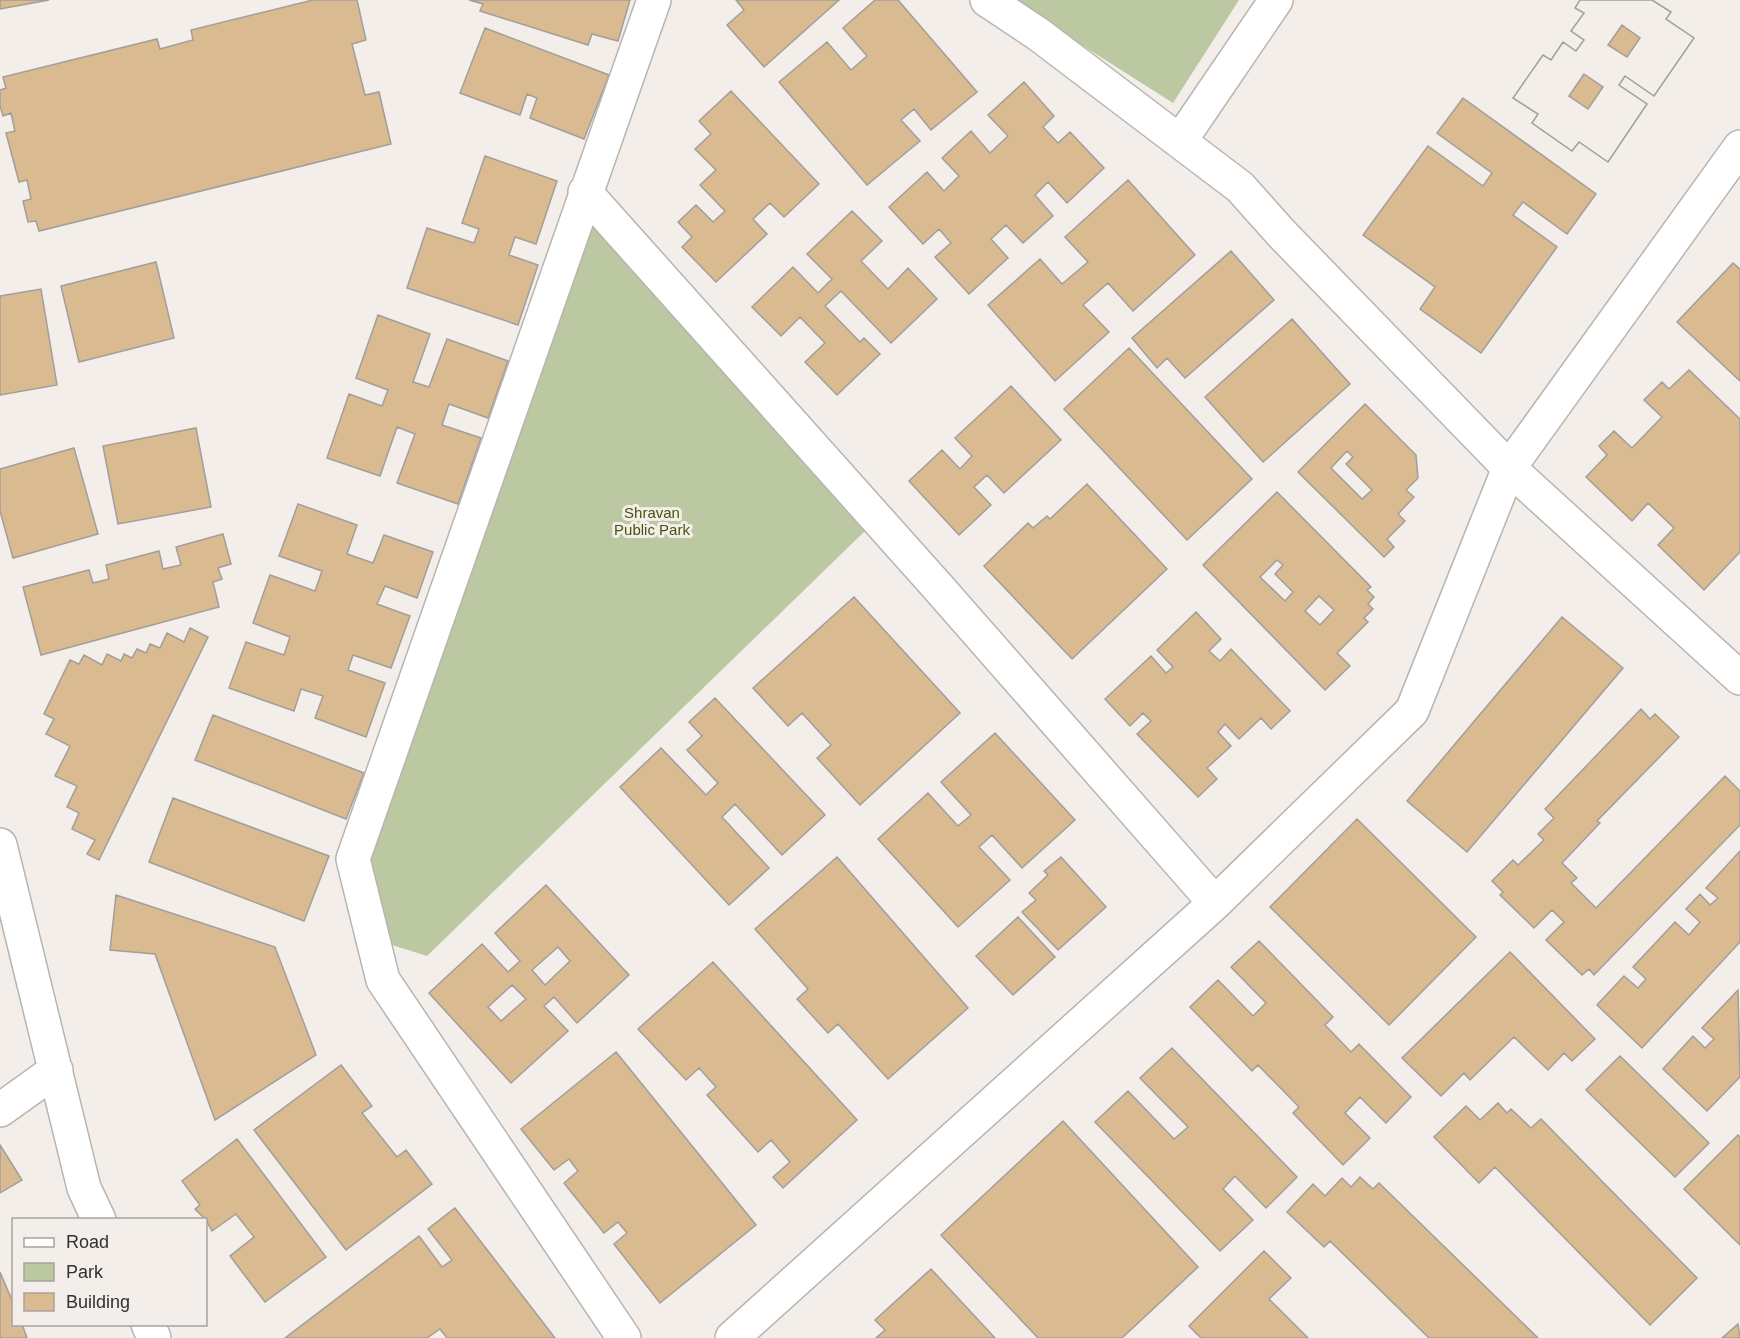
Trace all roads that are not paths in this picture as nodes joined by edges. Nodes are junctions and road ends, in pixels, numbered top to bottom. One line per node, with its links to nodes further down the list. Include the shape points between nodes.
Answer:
1 (654, 0): 6 (street)
2 (987, 0): 4 (street)
3 (1276, 0): 4 (street)
4 (1180, 141): 7 (street, via 1240,187)
5 (1740, 147): 7 (street)
6 (585, 192): 10 (street); 14 (street, via 353,859 382,980)
7 (1509, 468): 8 (street); 10 (street, via 1412,711)
8 (1740, 678)
9 (0, 845): 11 (street)
10 (1215, 903): 15 (street)
11 (56, 1070): 12 (street); 13 (street, via 84,1188)
12 (0, 1110)
13 (98, 1218)
14 (624, 1338)
15 (732, 1338)

